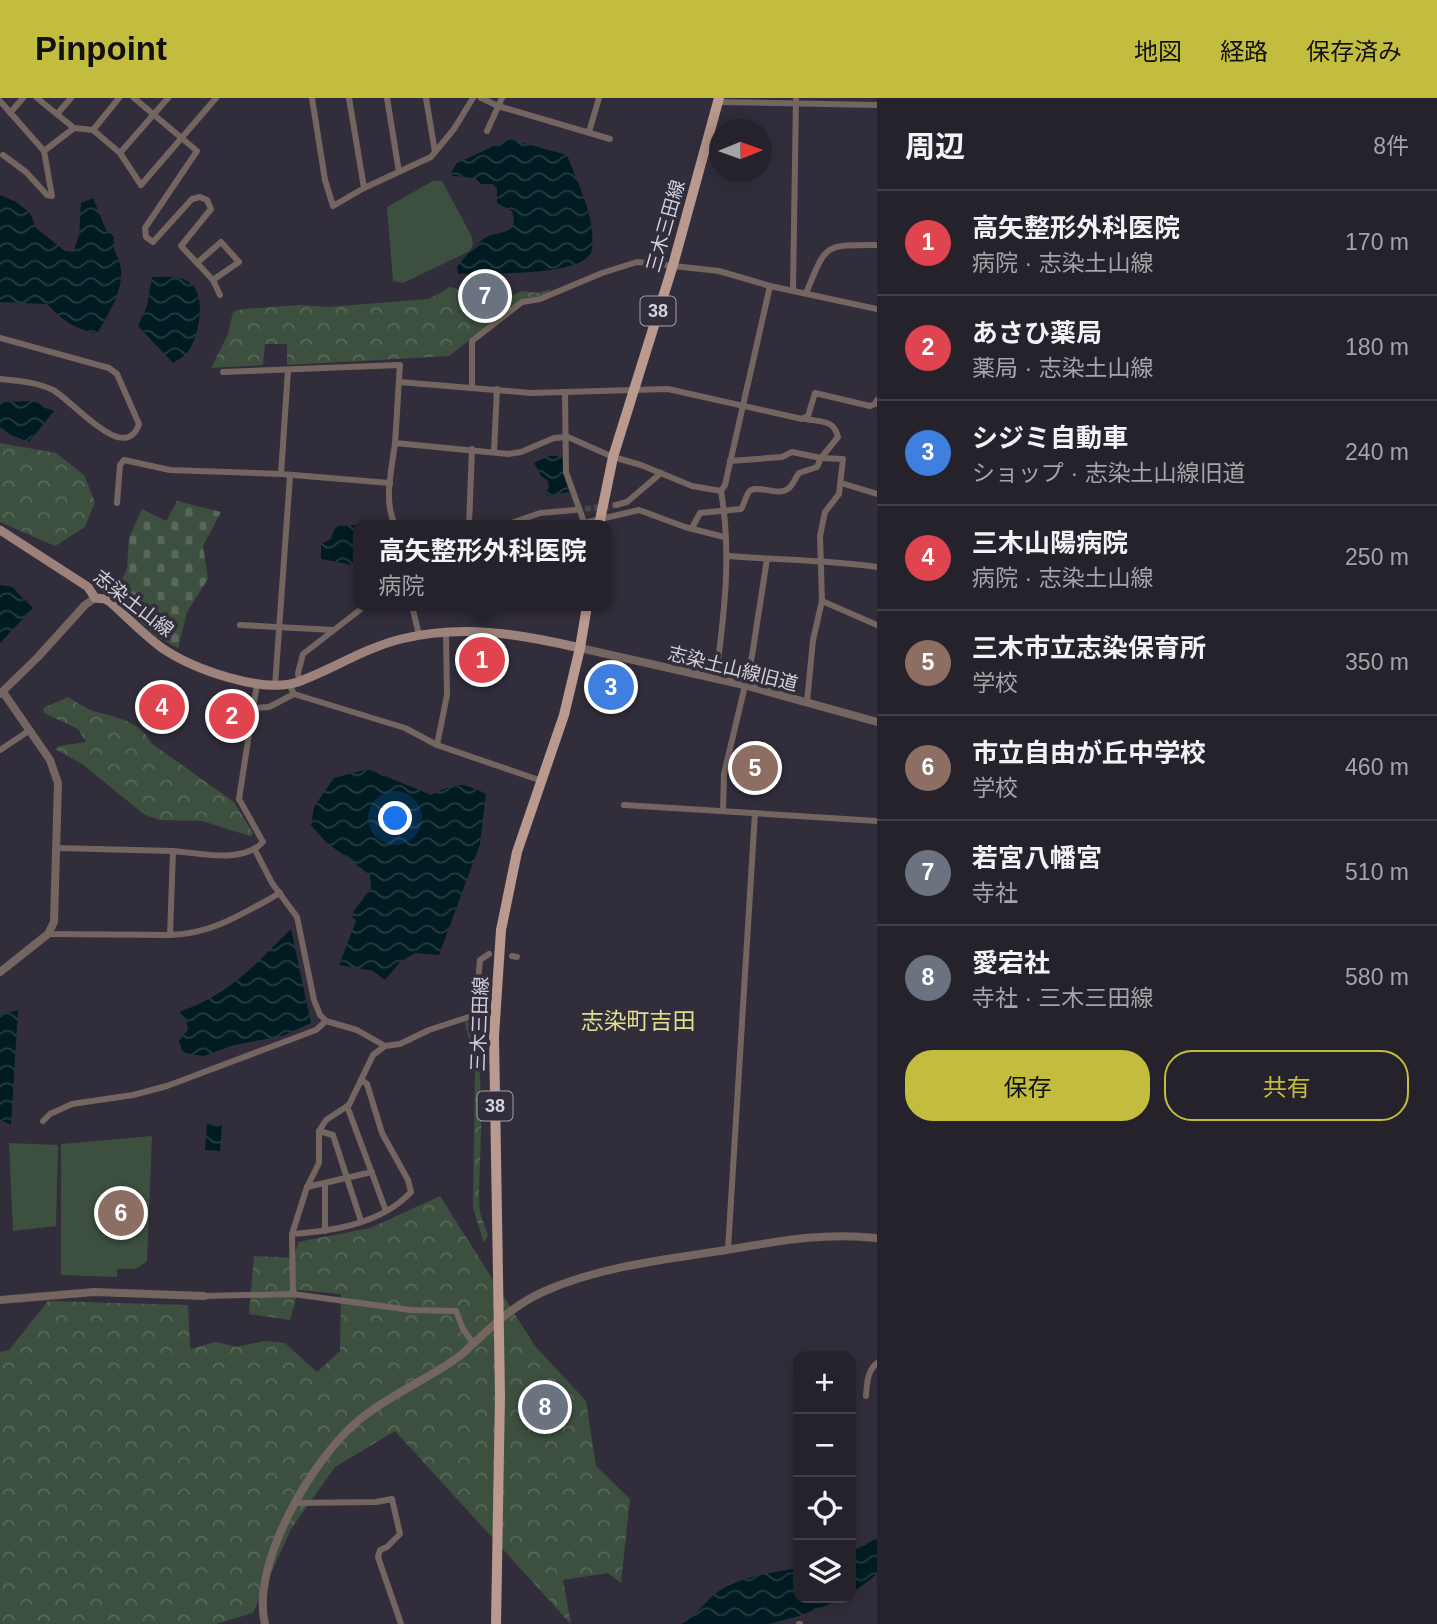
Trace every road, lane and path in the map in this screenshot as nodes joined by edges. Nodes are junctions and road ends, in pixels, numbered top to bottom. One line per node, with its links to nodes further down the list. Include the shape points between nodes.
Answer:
1 (23, 98): 23 (street)
2 (37, 98): 24 (street)
3 (71, 98): 24 (street)
4 (119, 98): 27 (street)
5 (134, 98): 25 (street)
6 (168, 98): 25 (street)
7 (216, 98): 30 (street)
8 (312, 98): 37 (street, via 333,206)
9 (349, 98): 37 (street)
10 (387, 98): 36 (street)
11 (426, 98): 33 (street)
12 (465, 98): 21 (street)
13 (473, 98): 21 (street)
14 (481, 98): 22 (street)
15 (502, 98): 22 (street)
16 (599, 98): 29 (street)
17 (719, 100): 19 (street); 40 (main road, 三木三田線 / 38)
18 (0, 101): 23 (street)
19 (796, 101): 20 (street); 43 (street)
20 (877, 105)
21 (467, 106): 33 (street)
22 (498, 106): 28 (street); 29 (street)
23 (10, 113): 32 (street)
24 (58, 113): 26 (street)
25 (154, 115): 30 (street); 34 (street)
26 (74, 128): 27 (street); 32 (street)
27 (93, 130): 34 (street)
28 (487, 131)
29 (589, 132): 31 (street)
30 (181, 138): 34 (street, via 141,185); 39 (street, via 197,151 145,228 146,237 153,242 192,199 207,200 211,209 181,246)
31 (610, 139)
32 (44, 151): 35 (street, via 52,196)
33 (435, 152): 36 (street)
34 (120, 153)
35 (3, 156)
36 (399, 172): 37 (street)
37 (364, 188)
38 (877, 245): 44 (street, via 829,249 822,254)
39 (197, 263): 41 (street); 41 (street, via 220,243 239,262)
40 (673, 265): 42 (street, via 719,271); 52 (street, via 637,262 522,302 472,341); 54 (main road, 三木三田線 / 38)
41 (213, 280): 45 (street)
42 (769, 286): 43 (street); 57 (street)
43 (793, 290): 44 (street)
44 (806, 293): 46 (street)
45 (220, 295)
46 (877, 309)
47 (0, 338): 50 (street, via 109,368 117,374 139,424 136,433 120,439 55,391)
48 (288, 370): 49 (street); 51 (street, via 400,365); 67 (street)
49 (223, 372)
50 (0, 379)
51 (399, 382): 52 (street); 60 (street)
52 (472, 386): 53 (street)
53 (497, 389): 55 (street); 62 (street)
54 (632, 390): 55 (street); 57 (street, via 668,389); 63 (main road, 三木三田線 / 38)
55 (565, 392): 59 (street)
56 (877, 400): 58 (street, via 870,406 814,393)
57 (741, 407): 58 (street); 65 (street)
58 (806, 419): 64 (street, via 826,421 838,433)
59 (568, 437): 62 (street, via 521,452); 63 (street); 80 (street, via 566,472)
60 (395, 443): 61 (street); 70 (street)
61 (472, 449): 62 (street); 78 (street)
62 (494, 452)
63 (613, 457): 66 (street); 81 (main road, 三木三田線 / 38)
64 (821, 458): 65 (street, via 792,452 782,457); 69 (street, via 843,459); 76 (street, via 817,467 799,473 789,488 775,492 753,489 741,509)
65 (730, 461): 71 (street)
66 (661, 473): 71 (street, via 692,486); 74 (street, via 628,502)
67 (281, 474): 68 (street); 73 (street, via 170,470 124,460)
68 (290, 476): 70 (street); 97 (street)
69 (841, 482): 72 (street); 88 (street, via 839,494 825,512)
70 (390, 483): 77 (street)
71 (721, 491): 76 (street)
72 (877, 494)
73 (117, 503)
74 (616, 505)
75 (575, 510): 79 (street)
76 (724, 511): 83 (street, via 700,513); 85 (street)
77 (392, 520)
78 (469, 520)
79 (520, 520)
80 (583, 520)
81 (600, 520)
82 (606, 520): 83 (street, via 639,510)
83 (692, 528): 85 (street)
84 (0, 530): 90 (main road, 志染土山線, via 88,587)
85 (724, 537): 86 (street)
86 (728, 556): 87 (street); 102 (street)
87 (767, 559): 88 (street); 106 (street)
88 (821, 561): 89 (street); 91 (street)
89 (877, 567)
90 (95, 598): 105 (main road, 志染土山線, via 110,602 173,654); 108 (street)
91 (822, 601): 96 (street); 110 (street)
92 (359, 611): 98 (street)
93 (413, 611): 100 (street)
94 (586, 611): 101 (main road, 三木三田線 / 38)
95 (240, 625): 97 (street)
96 (877, 625)
97 (280, 626): 98 (street); 107 (street)
98 (334, 630): 103 (street, via 303,653)
99 (446, 634): 100 (main road, 志染土山線); 101 (main road, 志染土山線, via 519,634); 114 (street, via 447,695)
100 (419, 635): 103 (main road, 志染土山線, via 383,644)
101 (580, 648): 102 (street, 志染土山線旧道); 116 (main road, 三木三田線 / 38)
102 (716, 678): 106 (street, 志染土山線旧道)
103 (299, 681): 104 (main road, 志染土山線)
104 (289, 684): 107 (main road, 志染土山線); 109 (street)
105 (257, 685): 107 (main road, 志染土山線); 111 (street)
106 (744, 685): 110 (street, 志染土山線旧道); 118 (street, via 724,774)
107 (275, 686)
108 (1, 693): 113 (street)
109 (294, 694): 111 (street); 114 (street, via 405,728)
110 (807, 702): 112 (street, 志染土山線旧道)
111 (253, 708): 122 (street, via 239,800 263,842)
112 (877, 722)
113 (30, 730): 115 (street); 121 (street, via 50,760 58,783)
114 (437, 745): 116 (street)
115 (0, 750)
116 (542, 781): 148 (main road, 三木三田線 / 38, via 517,852 501,930 494,1036)
117 (624, 805): 118 (street)
118 (723, 811): 119 (street)
119 (755, 813): 120 (street); 144 (street)
120 (877, 821)
121 (57, 848): 123 (street); 125 (street, via 54,922)
122 (255, 850): 123 (street, via 238,855); 124 (street)
123 (173, 851): 126 (street)
124 (279, 893): 126 (street, via 215,928); 129 (street, via 297,917 314,1000)
125 (48, 934): 126 (street); 128 (street)
126 (170, 935)
127 (489, 954): 130 (street, via 480,960 475,1015)
128 (0, 972)
129 (326, 1021): 130 (street, via 357,1030); 133 (street, via 316,1030 167,1086 72,1104)
130 (385, 1046): 131 (street, via 373,1055)
131 (361, 1080): 132 (street); 139 (street, via 368,1084 382,1133 411,1192)
132 (347, 1106): 134 (street, via 326,1120); 135 (street)
133 (43, 1121)
134 (319, 1131): 136 (street, via 333,1135); 138 (street, via 319,1163)
135 (372, 1172): 136 (street); 139 (street)
136 (347, 1179): 137 (street); 140 (street)
137 (325, 1183): 138 (street); 141 (street)
138 (307, 1187): 142 (street)
139 (386, 1211): 140 (street)
140 (361, 1221): 141 (street)
141 (325, 1231): 142 (street)
142 (292, 1234): 145 (street)
143 (877, 1238): 144 (street, via 801,1237)
144 (728, 1249): 148 (street, via 593,1274 519,1303)
145 (293, 1294): 146 (street); 149 (street, via 411,1310 456,1311)
146 (204, 1296): 147 (street, via 94,1292)
147 (0, 1300)
148 (499, 1320): 149 (street); 153 (main road, 三木三田線 / 38)
149 (473, 1343): 152 (street, via 460,1357 359,1420 332,1448)
150 (877, 1363): 151 (street, via 868,1376)
151 (866, 1396)
152 (295, 1503): 154 (street, via 271,1553 263,1584); 155 (street, via 392,1499 400,1534 378,1557)
153 (497, 1621)
154 (265, 1624)
155 (401, 1624)

